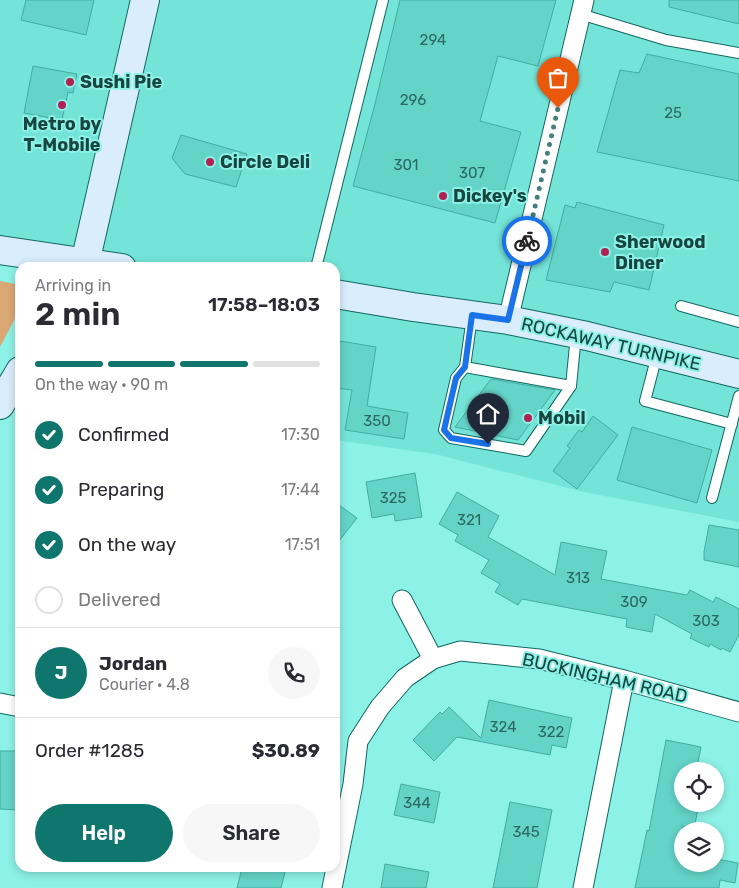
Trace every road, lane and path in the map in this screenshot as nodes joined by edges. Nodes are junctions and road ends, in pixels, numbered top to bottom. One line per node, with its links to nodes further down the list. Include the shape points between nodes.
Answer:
1 (145, 0): 7 (main road)
2 (383, 0): 8 (lane)
3 (582, 7): 4 (lane, via 666,40); 12 (street)
4 (739, 54)
5 (0, 250): 6 (main road)
6 (66, 262)
7 (84, 262)
8 (318, 262)
9 (340, 295): 11 (main road, ROCKAWAY TURNPIKE)
10 (681, 306): 13 (lane)
11 (472, 315): 12 (main road, ROCKAWAY TURNPIKE); 16 (lane)
12 (508, 320): 14 (main road, ROCKAWAY TURNPIKE)
13 (739, 322)
14 (576, 334): 15 (main road, ROCKAWAY TURNPIKE); 19 (lane)
15 (657, 354): 17 (main road, ROCKAWAY TURNPIKE); 22 (lane, via 645,400)
16 (465, 367): 19 (lane); 19 (lane, via 456,378 444,430 451,438 526,451)
17 (739, 374)
18 (15, 380): 21 (main road)
19 (571, 386)
20 (739, 396): 22 (lane)
21 (0, 406)
22 (732, 424): 23 (lane)
23 (712, 498)
24 (402, 600): 25 (street)
25 (433, 659): 26 (street, BUCKINGHAM ROAD, via 460,651 539,659); 30 (street, BUCKINGHAM ROAD, via 404,678 380,707 358,741)
26 (624, 680): 29 (street, BUCKINGHAM ROAD); 34 (street)
27 (0, 703): 28 (street)
28 (15, 706)
29 (739, 712)
30 (344, 782): 31 (street, BUCKINGHAM ROAD)
31 (340, 817)
32 (334, 872): 33 (street, BUCKINGHAM ROAD)
33 (332, 888)
34 (583, 888)

